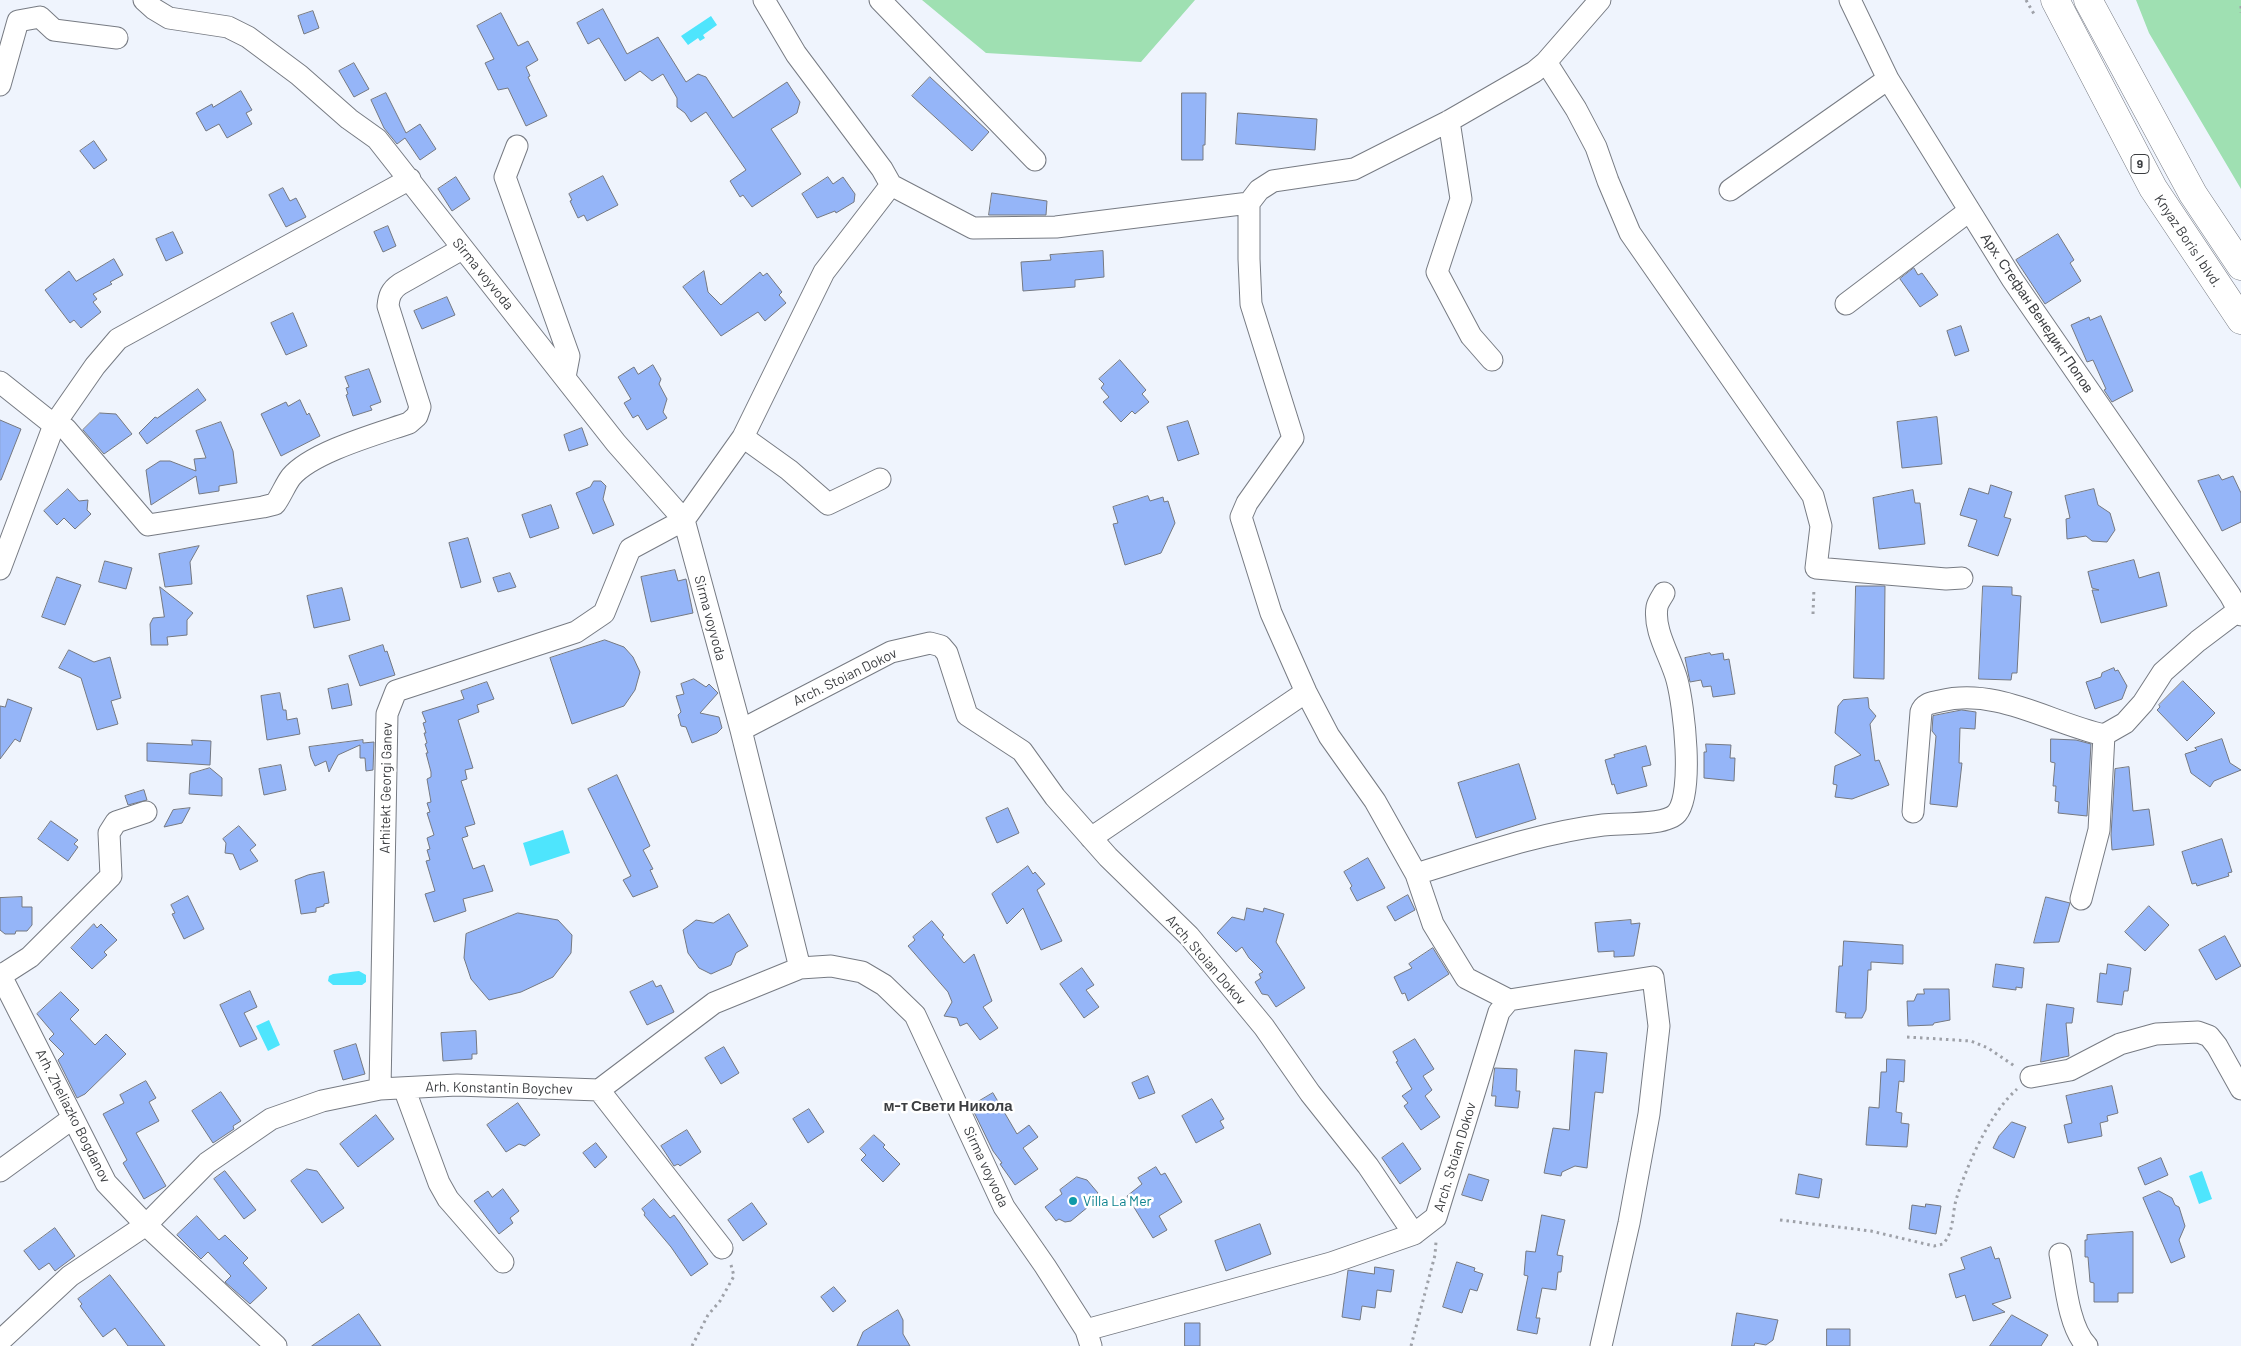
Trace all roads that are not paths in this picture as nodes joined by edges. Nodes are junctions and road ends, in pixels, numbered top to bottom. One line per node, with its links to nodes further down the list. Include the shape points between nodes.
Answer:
1 (144, 0): 15 (street, Sirma voyvoda, via 169,18 228,28 248,37 299,74 349,119 377,139)
2 (764, 0): 16 (street, via 796,54)
3 (880, 0): 14 (street)
4 (1600, 0): 9 (street)
5 (1850, 0): 10 (street, Арх. Стефан Венедикт Попов)
6 (2055, 0): 23 (highway, Knyaz Boris I blvd. / 9, via 2153,188)
7 (2088, 0): 21 (highway, 9, via 2193,194)
8 (117, 38): 11 (street, via 54,30 40,17 18,21)
9 (1546, 62): 12 (street); 32 (street, via 1596,147 1630,233 1813,496 1821,526 1816,568)
10 (1888, 79): 17 (street); 19 (street, Арх. Стефан Венедикт Попов)
11 (0, 85)
12 (1449, 121): 18 (street, via 1354,169 1273,181 1259,190); 24 (street, via 1461,199 1436,272 1471,336)
13 (518, 146): 25 (street, via 505,177 569,356)
14 (1035, 160)
15 (410, 179): 20 (street, Sirma voyvoda); 27 (street, via 118,339)
16 (891, 185): 18 (street, via 974,228 1056,227); 28 (street, via 824,272)
17 (1730, 190)
18 (1249, 203): 35 (street, via 1251,304 1293,438 1247,503 1242,517 1271,613)
19 (1969, 210): 22 (street); 34 (street, Арх. Стефан Венедикт Попов, via 2012,279)
20 (462, 249): 25 (street, Sirma voyvoda); 27 (street, via 400,284 389,297 388,306 420,407 417,416 409,423 329,452 307,465 291,478 275,504 148,525 66,429)
21 (2241, 266)
22 (1846, 304)
23 (2241, 320)
24 (1492, 360)
25 (565, 377): 30 (street, Sirma voyvoda, via 616,443)
26 (0, 382): 27 (street)
27 (54, 425): 31 (street)
28 (743, 437): 29 (street, via 789,470 828,504); 30 (street)
29 (880, 479)
30 (684, 520): 37 (street, Sirma voyvoda); 49 (street, Arhitekt Georgi Ganev, via 630,549 604,613 576,632 396,691 387,714)
31 (0, 569)
32 (1962, 578)
33 (1664, 593): 42 (street, via 1657,606 1658,624 1677,680 1687,745 1684,802 1676,815 1662,821 1604,825 1533,837)
34 (2240, 613): 38 (street, via 2198,641 2163,672 2125,723)
35 (1306, 692): 41 (street); 42 (street, via 1329,736 1375,801)
36 (967, 715): 37 (street, Arch. Stoian Dokov, via 947,653 942,646 930,643 891,652); 41 (street, Arch, Stoian Dokov, via 1022,751 1055,797)
37 (740, 730): 44 (street, Sirma voyvoda)
38 (2104, 735): 40 (street, via 1992,700 1958,696 1929,703 1921,712); 43 (street, via 2099,830)
39 (146, 812): 45 (street, via 116,822 109,833 111,876 30,957)
40 (1913, 812)
41 (1091, 838): 55 (street, Arch, Stoian Dokov, via 1189,936 1264,1027 1310,1093 1368,1166)
42 (1416, 874): 46 (street, via 1433,924 1466,978)
43 (2080, 899)
44 (800, 968): 51 (street, via 714,1003); 59 (street, Sirma voyvoda, via 831,966 862,972 884,985 915,1015 1004,1207)
45 (1, 974): 52 (street, Arh. Zheliazko Bogdanov)
46 (1509, 1000): 55 (street, Arch. Stoian Dokov, via 1499,1012 1436,1217); 62 (street, via 1653,977 1659,1026 1649,1114)
47 (2031, 1077): 50 (street, via 2070,1070 2120,1044 2156,1034 2198,1032 2209,1036 2217,1046)
48 (404, 1088): 49 (street, Arh. Konstantin Boychev); 51 (street, Arh. Konstantin Boychev, via 456,1085); 58 (street, via 448,1199)
49 (380, 1089): 54 (street, Arh. Konstantin Boychev, via 322,1101 271,1119 207,1163)
50 (2241, 1089)
51 (599, 1090): 56 (street)
52 (73, 1118): 53 (street); 54 (street, Arh. Zheliazko Bogdanov, via 106,1183)
53 (0, 1171)
54 (146, 1225): 60 (street, Arh. Konstantin Boychev, via 70,1276); 61 (street, Arh. Zheliazko Bogdanov)
55 (1414, 1234): 59 (street, Arch. Stoian Dokov)
56 (722, 1248)
57 (2060, 1254): 63 (street, via 2072,1314)
58 (503, 1262)
59 (1089, 1338)
60 (0, 1341)
61 (276, 1346)
62 (1601, 1346)
63 (2087, 1346)

